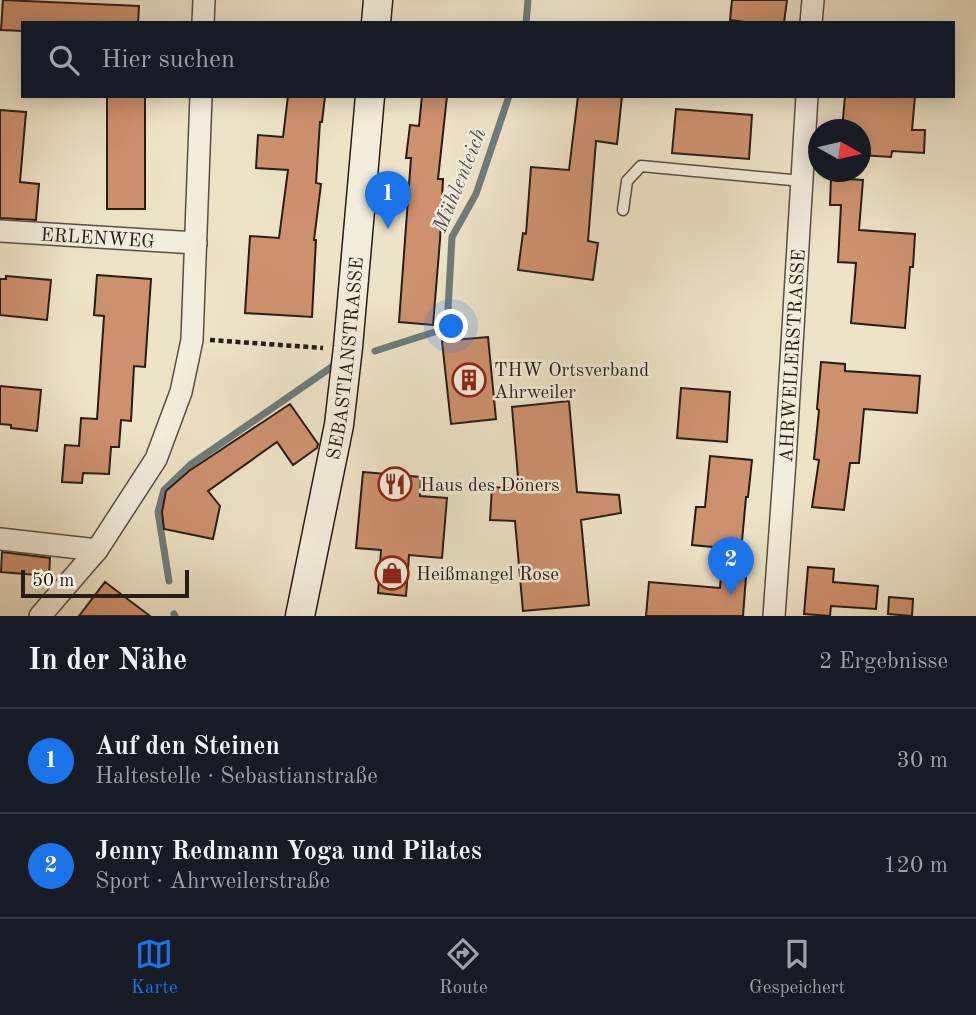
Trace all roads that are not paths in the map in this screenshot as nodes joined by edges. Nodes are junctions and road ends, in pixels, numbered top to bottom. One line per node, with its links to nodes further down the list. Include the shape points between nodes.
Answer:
1 (204, 0): 4 (street)
2 (378, 0): 5 (street)
3 (813, 0): 6 (street)
4 (203, 21)
5 (376, 21)
6 (811, 21)
7 (201, 98): 13 (street)
8 (370, 98): 17 (street, SEBASTIANSTRASSE, via 339,425)
9 (807, 98): 10 (street, AHRWEILERSTRASSE)
10 (802, 181): 11 (lane, via 641,166 627,181); 18 (street, AHRWEILERSTRASSE)
11 (623, 210)
12 (0, 231): 13 (street, ERLENWEG)
13 (197, 243): 15 (street, via 192,340 181,392 156,459)
14 (0, 538): 15 (street)
15 (97, 550): 16 (street)
16 (40, 616)
17 (300, 616)
18 (774, 616)

